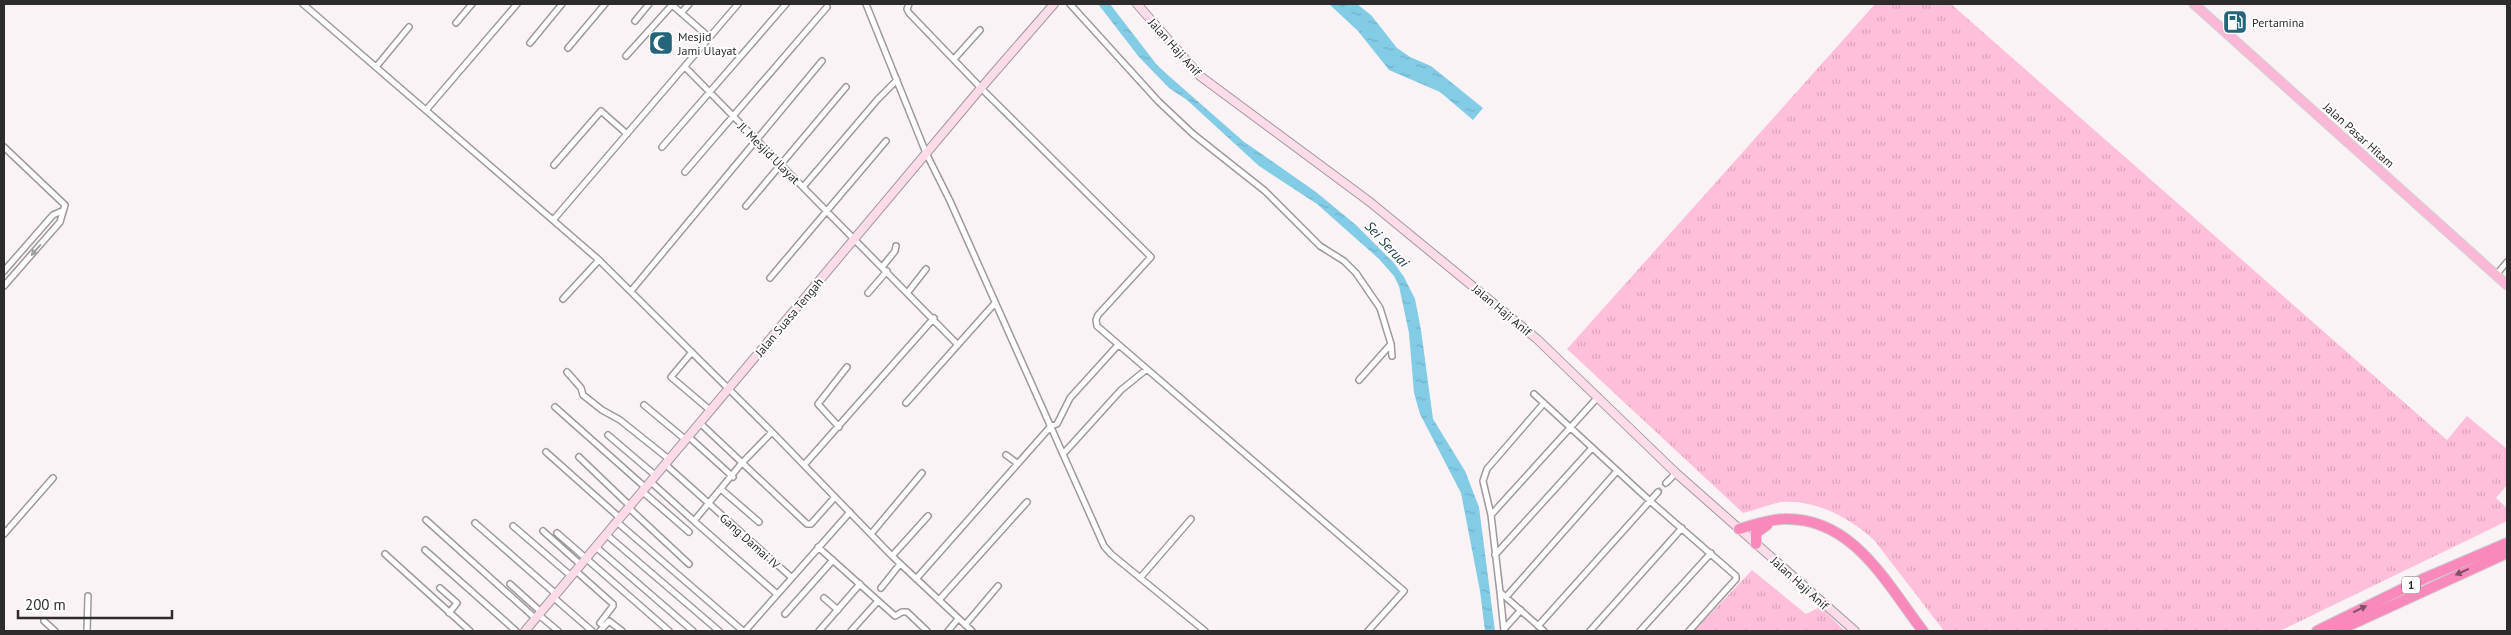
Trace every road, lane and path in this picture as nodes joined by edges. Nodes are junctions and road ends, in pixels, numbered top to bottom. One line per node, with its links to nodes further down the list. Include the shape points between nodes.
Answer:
1 (303, 4): 29 (street)
2 (472, 4): 20 (street)
3 (517, 4): 35 (street)
4 (562, 4): 24 (street)
5 (605, 4): 25 (street)
6 (649, 4): 19 (street)
7 (671, 4): 18 (street); 26 (street)
8 (689, 4): 18 (street)
9 (738, 4): 23 (street)
10 (786, 4): 34 (street)
11 (866, 4): 31 (street)
12 (910, 4): 27 (street, via 906,9 909,13)
13 (1054, 4): 33 (main road, Jalan Suasa Tengah)
14 (1070, 4): 69 (street, via 1158,101 1193,134 1266,191 1320,246 1356,273 1380,308)
15 (1137, 4): 79 (main road, Jalan Haji Anif, via 1200,76 1399,224 1537,339)
16 (2194, 4): 58 (main road, Jalan Pasar Hitam)
17 (826, 7): 36 (street)
18 (681, 13): 23 (street)
19 (635, 21)
20 (456, 22)
21 (409, 27): 29 (street)
22 (980, 30): 27 (street)
23 (709, 37): 30 (street)
24 (530, 43)
25 (568, 48)
26 (626, 56)
27 (954, 59): 33 (street)
28 (822, 61): 38 (street)
29 (376, 67): 35 (street)
30 (685, 67): 34 (street, Jl. Mesjid Ulayat); 37 (street)
31 (894, 82): 42 (street); 46 (street)
32 (846, 87): 43 (street)
33 (980, 88): 42 (main road, Jalan Suasa Tengah); 70 (street, via 1151,257 1097,318 1097,326)
34 (709, 93): 36 (street, Jl. Mesjid Ulayat); 41 (street)
35 (427, 109): 50 (street)
36 (732, 116): 38 (street, Jl. Mesjid Ulayat); 45 (street)
37 (627, 134): 44 (street, via 600,110); 50 (street)
38 (756, 140): 43 (street, Jl. Mesjid Ulayat); 62 (street)
39 (886, 141): 48 (street)
40 (4, 146): 49 (street, via 62,200 65,205)
41 (662, 147)
42 (926, 153): 51 (main road, Jalan Suasa Tengah); 66 (street)
43 (780, 164): 46 (street, Jl. Mesjid Ulayat); 47 (street)
44 (554, 165)
45 (686, 172)
46 (803, 187): 48 (street, Jl. Mesjid Ulayat)
47 (746, 206)
48 (827, 210): 51 (street, Jl. Mesjid Ulayat); 59 (street)
49 (62, 211): 57 (street, via 53,215); 60 (street, one-way to 60, via 60,222)
50 (554, 219): 53 (street)
51 (854, 238): 55 (street, Jl. Mesjid Ulayat); 77 (main road, Jalan Suasa Tengah)
52 (896, 246): 55 (street)
53 (599, 260): 62 (street); 65 (street)
54 (2507, 262): 58 (street)
55 (885, 268): 63 (street, Jl. Mesjid Ulayat); 64 (street)
56 (926, 269): 63 (street)
57 (4, 271)
58 (2496, 276): 61 (main road, Jalan Pasar Hitam)
59 (770, 278)
60 (4, 286)
61 (2507, 286)
62 (631, 292): 71 (street)
63 (908, 292): 67 (street, Jl. Mesjid Ulayat)
64 (868, 293)
65 (564, 299)
66 (995, 303): 68 (street); 86 (street)
67 (934, 318): 68 (street, Jl. Mesjid Ulayat); 88 (street)
68 (957, 344): 80 (street)
69 (1391, 344): 72 (street); 76 (street)
70 (1118, 345): 74 (street); 86 (street, via 1070,398 1058,424)
71 (690, 354): 77 (street); 84 (street, via 671,378)
72 (1392, 356)
73 (847, 367): 88 (street, via 818,404)
74 (1147, 369): 94 (street, via 1121,390); 194 (street, via 1404,591)
75 (567, 372): 97 (street, Gang Damai IV, via 582,388 584,395 620,420)
76 (1360, 380)
77 (728, 390): 84 (main road, Jalan Suasa Tengah); 89 (street)
78 (1534, 394): 81 (street)
79 (1598, 396): 87 (street); 103 (main road, Jalan Haji Anif)
80 (906, 403)
81 (1544, 403): 87 (street); 116 (street, via 1484,475)
82 (644, 405): 91 (street)
83 (555, 407): 107 (street)
84 (710, 411): 85 (main road, Jalan Suasa Tengah)
85 (700, 423): 91 (main road, Jalan Suasa Tengah); 99 (street)
86 (1050, 426): 94 (street); 98 (street)
87 (1569, 427): 92 (street); 116 (street)
88 (839, 428): 100 (street)
89 (772, 432): 99 (street); 100 (street)
90 (608, 435): 107 (street)
91 (688, 438): 97 (main road, Jalan Suasa Tengah); 104 (street)
92 (1592, 448): 101 (street); 141 (street)
93 (546, 452): 120 (street)
94 (1064, 453): 149 (street, via 1104,546)
95 (1006, 455): 98 (street)
96 (579, 457): 114 (street)
97 (668, 462): 107 (main road, Jalan Suasa Tengah); 113 (street, Gang Damai IV)
98 (1017, 463): 148 (street)
99 (741, 464): 104 (street); 110 (street, via 807,524 812,524)
100 (804, 465): 110 (street)
101 (1617, 471): 111 (street); 159 (street)
102 (922, 473): 131 (street)
103 (1676, 473): 106 (street); 126 (main road, Jalan Haji Anif)
104 (733, 477): 108 (street)
105 (53, 478): 130 (street)
106 (1666, 483)
107 (649, 484): 114 (main road, Jalan Suasa Tengah); 121 (street); 128 (street)
108 (722, 490): 113 (street); 122 (street)
109 (1658, 492): 111 (street)
110 (835, 497): 115 (street)
111 (1650, 501): 125 (street); 172 (street)
112 (1027, 502): 161 (street)
113 (710, 504): 121 (street); 147 (street, Gang Damai IV)
114 (630, 507): 120 (main road, Jalan Suasa Tengah); 144 (street)
115 (850, 512): 131 (street); 136 (street)
116 (1491, 515): 141 (street)
117 (928, 516): 142 (street)
118 (1191, 519): 149 (street)
119 (426, 520): 167 (street)
120 (619, 520): 132 (main road, Jalan Suasa Tengah); 187 (street)
121 (694, 521): 156 (street)
122 (759, 522)
123 (475, 523): 158 (street)
124 (513, 526): 146 (street)
125 (1682, 528): 138 (street); 196 (street)
126 (1739, 529): 134 (main road, Jalan Haji Anif); 201 (highway, via 1793,519 1814,522 1833,530 1852,542 1869,560)
127 (543, 531): 146 (street)
128 (689, 532)
129 (557, 533): 146 (street)
130 (4, 534)
131 (871, 534): 142 (street)
132 (606, 535): 135 (main road, Jalan Suasa Tengah); 186 (street)
133 (2507, 543): 202 (highway, 1, one-way to 133, via 2425,578)
134 (1756, 544): 199 (main road, Jalan Haji Anif); 200 (highway, via 1756,533 1762,526 1786,522 1812,525 1838,536 1866,562)
135 (596, 547): 146 (main road, Jalan Suasa Tengah); 185 (street)
136 (818, 547): 143 (street); 147 (street)
137 (425, 550): 178 (street)
138 (1711, 553): 197 (street); 198 (street, via 1737,577)
139 (2507, 553): 203 (highway, 1, one-way to 203)
140 (385, 554): 165 (street)
141 (1495, 555): 155 (street)
142 (892, 556): 145 (street)
143 (833, 560): 151 (street); 166 (street)
144 (689, 564)
145 (900, 564): 148 (street); 154 (street)
146 (578, 568): 158 (main road, Jalan Suasa Tengah); 171 (street, via 614,606 600,623); 184 (street)
147 (791, 577): 156 (street)
148 (916, 578): 161 (street)
149 (1140, 578): 193 (street)
150 (510, 584): 167 (street)
151 (860, 584): 162 (street); 163 (street)
152 (998, 586): 170 (street)
153 (440, 588): 165 (street, via 457,602)
154 (881, 588)
155 (1500, 592): 159 (street); 174 (street)
156 (777, 594): 187 (street)
157 (88, 596): 176 (street)
158 (555, 596): 167 (main road, Jalan Suasa Tengah); 181 (street)
159 (1506, 597): 164 (street)
160 (824, 598): 163 (street)
161 (939, 600): 168 (street)
162 (878, 601): 173 (street); 190 (street, via 895,616 907,612)
163 (838, 610): 188 (street)
164 (1521, 610): 172 (street); 174 (street)
165 (449, 612): 177 (street)
166 (785, 614)
167 (538, 615): 179 (main road, Jalan Suasa Tengah); 180 (street)
168 (958, 619): 170 (street); 191 (street)
169 (44, 621): 175 (street)
170 (964, 625): 192 (street)
171 (604, 626): 182 (street); 183 (street, via 610,621)
172 (1538, 626): 195 (street)
173 (853, 629): 189 (street)
174 (1504, 630)
175 (55, 631)
176 (87, 631)
177 (470, 631)
178 (516, 631)
179 (525, 631)
180 (558, 631)
181 (592, 631)
182 (600, 631)
183 (622, 631)
184 (669, 631)
185 (693, 631)
186 (719, 631)
187 (744, 631)
188 (819, 631)
189 (860, 631)
190 (927, 631)
191 (948, 631)
192 (972, 631)
193 (1205, 631)
194 (1368, 631)
195 (1544, 631)
196 (1590, 631)
197 (1640, 631)
198 (1689, 631)
199 (1855, 631)
200 (1916, 631)
201 (1922, 631)
202 (2317, 631)
203 (2337, 631)

